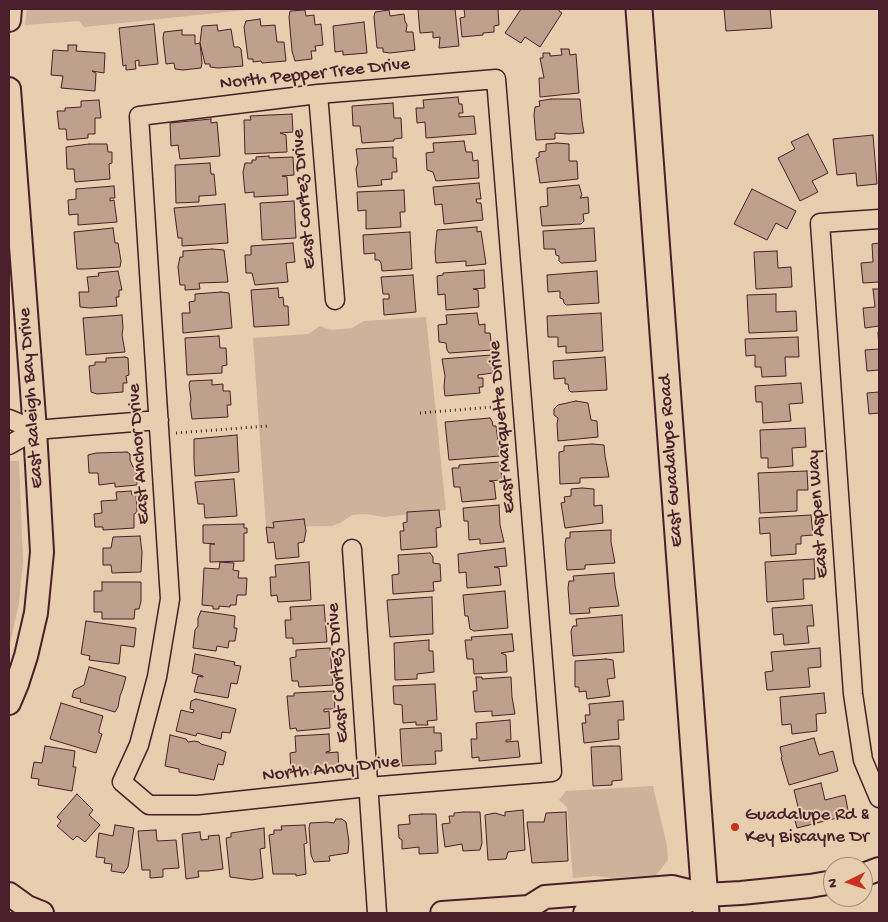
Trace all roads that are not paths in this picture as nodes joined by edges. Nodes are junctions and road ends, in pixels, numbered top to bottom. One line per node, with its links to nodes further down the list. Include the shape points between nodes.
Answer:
1 (10, 9): 3 (street)
2 (639, 9): 22 (main road, East Guadalupe Road)
3 (9, 20)
4 (496, 79): 6 (street, North Pepper Tree Drive); 16 (street, East Marquette Drive)
5 (9, 90): 12 (street, East Raleigh Bay Drive)
6 (318, 94): 7 (street, North Pepper Tree Drive); 9 (street, East Cortez Drive)
7 (139, 116): 11 (street, East Anchor Drive)
8 (879, 218): 19 (street, East Aspen Way, via 820,223 853,694 863,760)
9 (335, 300)
10 (9, 419): 12 (street)
11 (159, 420): 12 (street); 17 (street, East Anchor Drive, via 170,599 157,677 139,745)
12 (35, 430): 13 (street); 15 (street, East Raleigh Bay Drive, via 42,552 40,580 26,656)
13 (9, 445)
14 (352, 549): 18 (street, East Cortez Drive)
15 (9, 703)
16 (552, 772): 18 (street, North Ahoy Drive)
17 (122, 782): 18 (street, North Ahoy Drive, via 149,805 198,805)
18 (368, 787): 25 (street, East Cortez Drive)
19 (879, 798)
20 (823, 884): 22 (street, via 741,893)
21 (9, 894): 24 (street)
22 (705, 904): 23 (street, via 672,887 545,897); 27 (street)
23 (535, 910): 26 (street)
24 (42, 913)
25 (377, 913)
26 (442, 913)
27 (585, 913)

